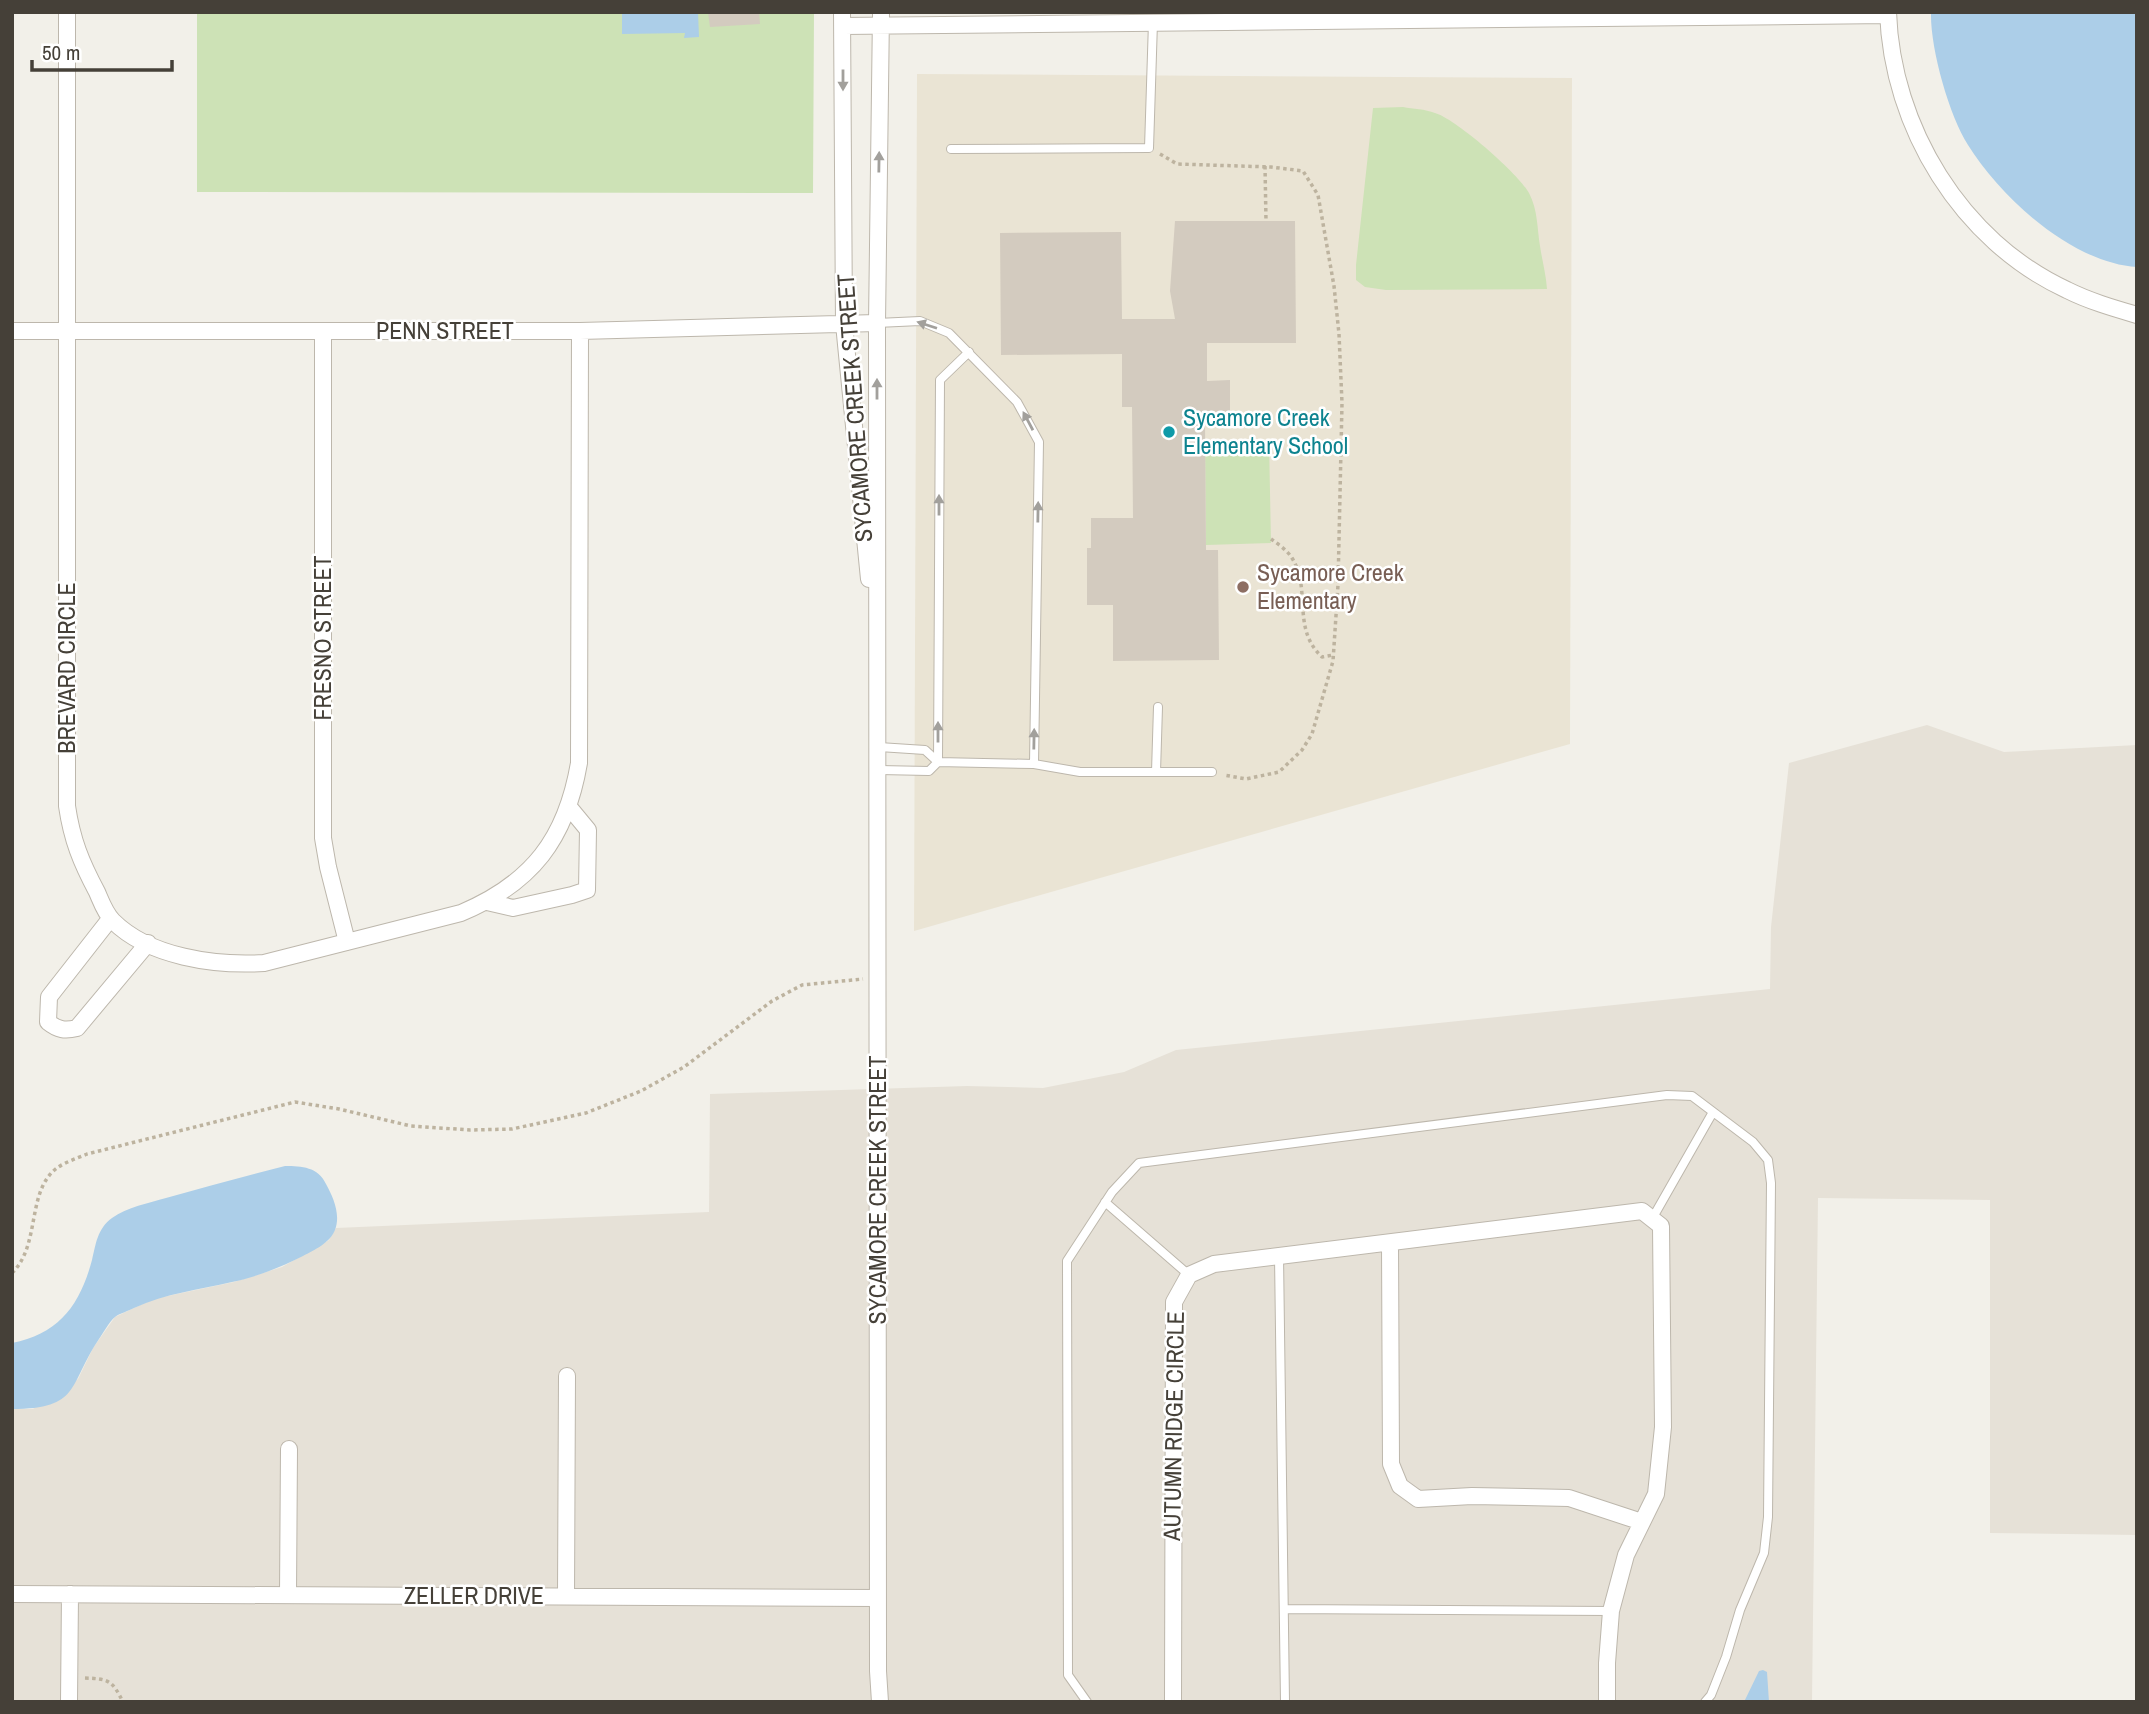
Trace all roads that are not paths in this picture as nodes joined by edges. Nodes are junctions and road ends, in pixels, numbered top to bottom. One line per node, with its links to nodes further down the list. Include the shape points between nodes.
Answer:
1 (67, 12): 11 (street, BREVARD CIRCLE)
2 (1888, 14): 3 (street); 7 (street, via 1895,65 1912,124 1947,188 1971,218 1999,246 2064,289)
3 (1153, 17): 5 (street); 6 (lane, via 1149,148)
4 (842, 19): 5 (street); 9 (street, SYCAMORE CREEK STREET, one-way to 9)
5 (881, 19): 8 (street, SYCAMORE CREEK STREET, one-way to 5)
6 (951, 149)
7 (2137, 315)
8 (877, 323): 9 (street, PENN STREET); 14 (lane, one-way to 8, via 949,333 920,321); 15 (street, SYCAMORE CREEK STREET, one-way to 8)
9 (844, 324): 13 (street, PENN STREET); 15 (street, SYCAMORE CREEK STREET)
10 (12, 331): 11 (street, PENN STREET)
11 (67, 331): 12 (street, PENN STREET); 25 (street, BREVARD CIRCLE, via 67,806 80,861)
12 (323, 331): 13 (street, PENN STREET); 26 (street, FRESNO STREET, via 323,838)
13 (580, 331): 23 (street, BREVARD CIRCLE, via 579,763)
14 (969, 352): 18 (lane, one-way to 14, via 940,380); 19 (lane, one-way to 14, via 1039,443 1017,402)
15 (879, 678): 17 (street, SYCAMORE CREEK STREET)
16 (1158, 707): 21 (lane)
17 (879, 747): 18 (lane, via 925,750); 20 (street, SYCAMORE CREEK STREET)
18 (938, 762): 19 (lane); 20 (lane, via 929,771)
19 (1034, 764): 21 (lane, via 1080,772)
20 (879, 770): 41 (street, SYCAMORE CREEK STREET)
21 (1156, 772): 22 (lane)
22 (1212, 772)
23 (569, 807): 24 (street, BREVARD CIRCLE, via 550,847 532,869); 24 (street, BREVARD CIRCLE, via 588,830 587,890 513,908)
24 (486, 902): 26 (street, BREVARD CIRCLE, via 461,913)
25 (110, 919): 27 (street, BREVARD CIRCLE); 27 (street, via 49,997 48,1022 55,1027 65,1031 77,1028)
26 (347, 942): 27 (street, BREVARD CIRCLE, via 264,963 234,965 208,962)
27 (148, 943)
28 (1713, 1112): 29 (lane, via 1692,1096 1667,1096 1139,1163); 30 (lane); 50 (lane, via 1753,1142 1768,1160 1768,1517 1764,1553)
29 (1105, 1202): 33 (lane); 46 (lane, via 1067,1261 1068,1675)
30 (1651, 1219): 31 (street, AUTUMN RIDGE CIRCLE, via 1642,1212); 36 (street, via 1661,1226 1662,1243 1663,1427 1656,1494)
31 (1390, 1243): 32 (street, AUTUMN RIDGE CIRCLE); 36 (street, via 1391,1464 1400,1486 1418,1499 1569,1498)
32 (1279, 1256): 33 (street, AUTUMN RIDGE CIRCLE, via 1214,1264); 42 (lane)
33 (1189, 1275): 47 (street, AUTUMN RIDGE CIRCLE, via 1174,1302)
34 (567, 1376): 40 (street)
35 (289, 1449): 39 (street)
36 (1642, 1522): 43 (street, via 1626,1555)
37 (12, 1594): 38 (street, ZELLER DRIVE)
38 (70, 1594): 39 (street, ZELLER DRIVE); 44 (street)
39 (288, 1595): 40 (street, ZELLER DRIVE)
40 (566, 1596): 41 (street, ZELLER DRIVE)
41 (878, 1598): 45 (street, SYCAMORE CREEK STREET)
42 (1283, 1609): 43 (lane); 48 (lane)
43 (1611, 1611): 49 (street)
44 (69, 1702)
45 (880, 1702)
46 (1087, 1702)
47 (1173, 1702)
48 (1285, 1702)
49 (1607, 1702)
50 (1705, 1702)

